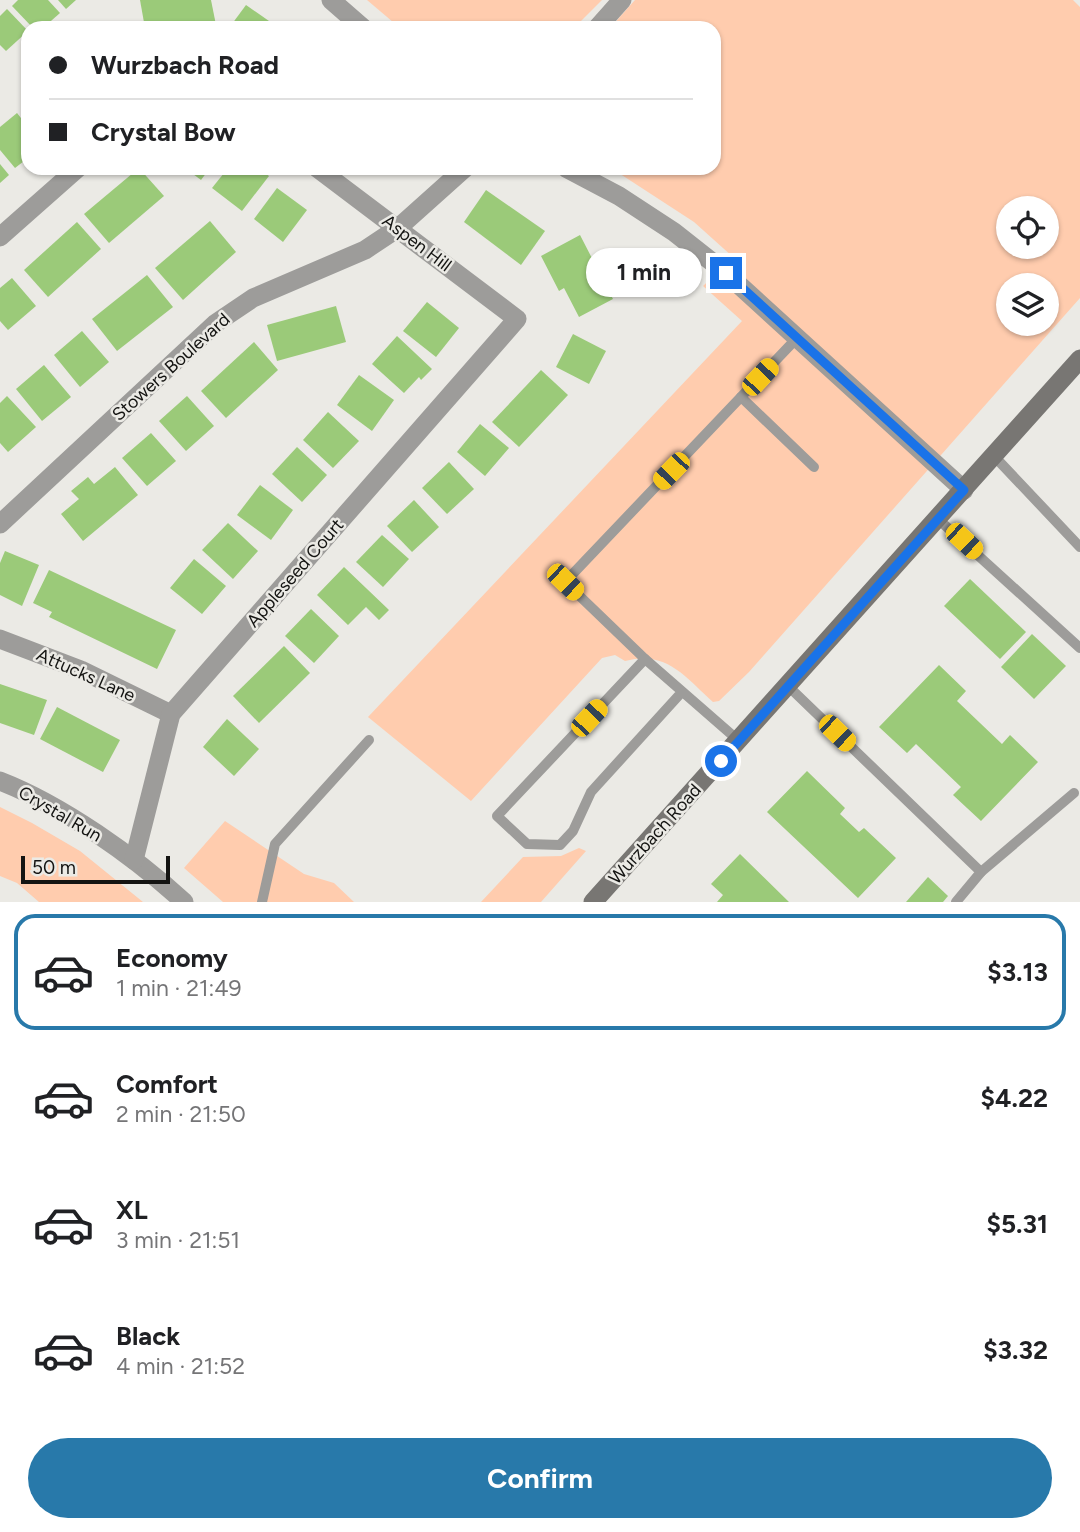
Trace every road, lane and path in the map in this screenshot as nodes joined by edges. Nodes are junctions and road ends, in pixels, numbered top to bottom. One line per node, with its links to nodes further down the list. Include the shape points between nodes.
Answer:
1 (331, 0): 3 (street)
2 (622, 0): 4 (street)
3 (355, 21)
4 (603, 21)
5 (70, 175): 10 (street)
6 (326, 175): 9 (street, Aspen Hill)
7 (457, 175): 9 (street, Stowers Boulevard)
8 (579, 175): 12 (street, via 674,232)
9 (398, 228): 11 (street, Aspen Hill); 19 (street, Stowers Boulevard, via 365,250 253,298 216,323)
10 (0, 237)
11 (517, 319): 26 (street, Appleseed Court)
12 (797, 338): 14 (lane); 17 (street)
13 (1080, 359): 15 (main road, Wurzbach Road)
14 (741, 397): 16 (lane); 23 (lane, via 565,582)
15 (994, 456): 17 (main road, Wurzbach Road); 20 (lane)
16 (814, 467)
17 (964, 490): 18 (main road, Wurzbach Road)
18 (938, 519): 22 (lane); 24 (main road, Wurzbach Road)
19 (0, 524)
20 (1080, 547)
21 (0, 639): 26 (street, Attucks Lane, via 81,670)
22 (1080, 648)
23 (645, 659): 25 (lane); 25 (lane, via 497,816 527,844 560,845 573,831 591,792)
24 (788, 686): 28 (main road, Wurzbach Road); 32 (lane)
25 (681, 693): 28 (lane)
26 (171, 714): 31 (street, Appleseed Court)
27 (369, 740): 34 (lane, via 275,844)
28 (739, 741): 35 (main road, Wurzbach Road)
29 (0, 781): 31 (street, Crystal Run, via 88,828)
30 (1074, 793): 32 (lane)
31 (134, 860): 33 (street, Crystal Run)
32 (981, 872): 36 (lane)
33 (184, 902)
34 (262, 902)
35 (593, 902)
36 (956, 902)

